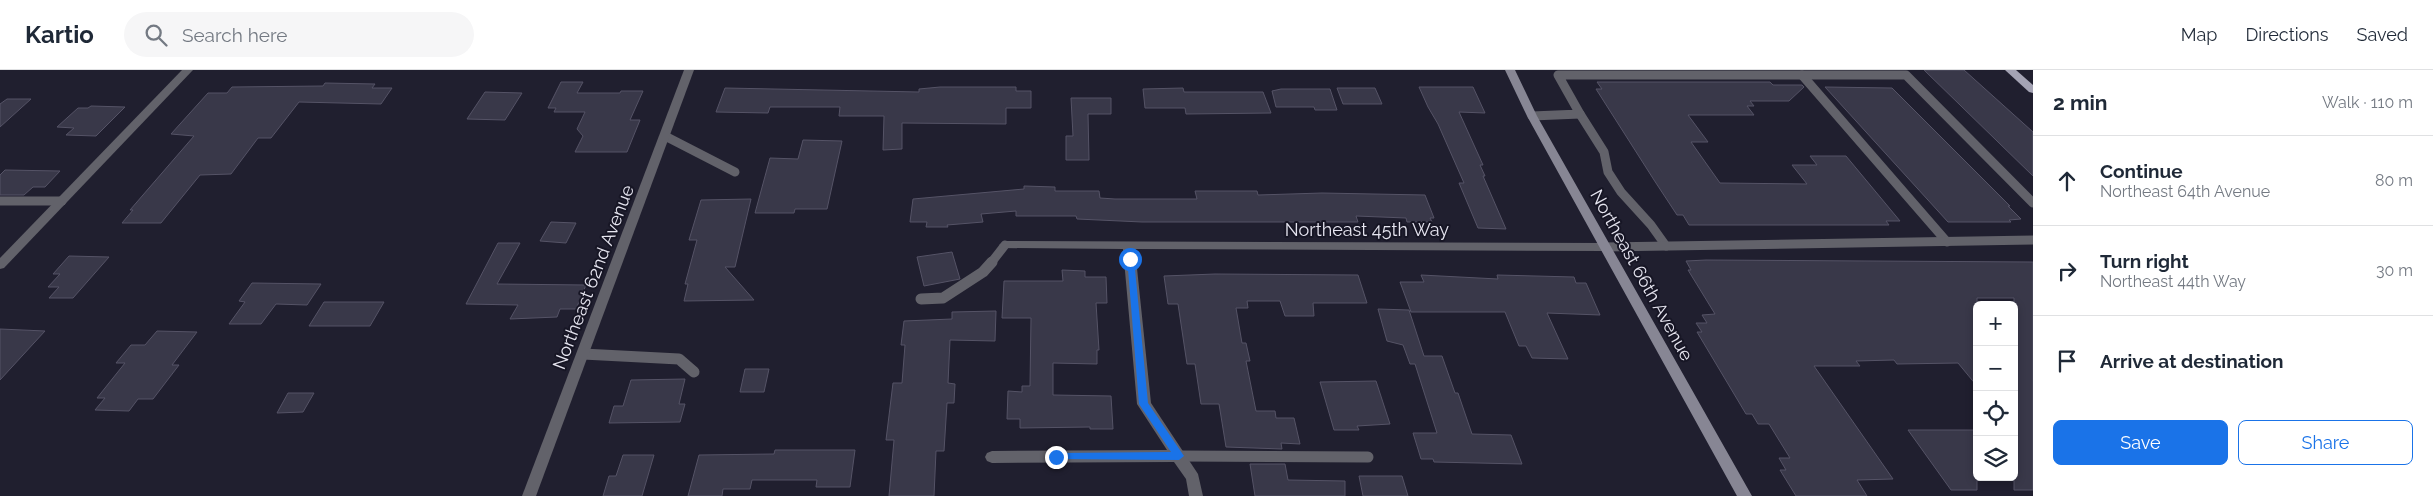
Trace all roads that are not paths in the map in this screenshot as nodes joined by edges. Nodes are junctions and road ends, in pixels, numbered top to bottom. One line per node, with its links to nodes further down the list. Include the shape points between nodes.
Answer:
1 (188, 70): 12 (street)
2 (689, 70): 9 (street, Northeast 62nd Avenue)
3 (1510, 70): 8 (street, Northeast 66th Avenue)
4 (2010, 70): 6 (main road)
5 (1802, 75): 7 (lane, via 1558,75); 13 (lane, via 1906,75); 15 (lane)
6 (2033, 90)
7 (1580, 114): 8 (lane); 18 (lane, via 1604,152 1608,172 1621,192)
8 (1532, 116): 19 (street, Northeast 66th Avenue)
9 (665, 136): 10 (lane); 22 (street, Northeast 62nd Avenue)
10 (735, 172)
11 (0, 201): 12 (lane)
12 (62, 201): 20 (street)
13 (2033, 203)
14 (2033, 240): 15 (lane)
15 (1947, 242): 18 (lane)
16 (1005, 245): 17 (street, Northeast 45th Way); 21 (lane, via 975,278 943,298)
17 (1129, 246): 19 (street, Northeast 45th Way); 24 (street, via 1144,404)
18 (1666, 246): 19 (lane)
19 (1605, 247): 29 (street, Northeast 66th Avenue)
20 (0, 265)
21 (921, 299)
22 (583, 354): 23 (lane, via 679,359); 27 (street, Northeast 62nd Avenue)
23 (694, 372)
24 (1179, 456): 25 (street); 26 (lane); 28 (street, via 1193,478)
25 (992, 457)
26 (1368, 457)
27 (529, 496)
28 (1196, 496)
29 (1745, 496)

